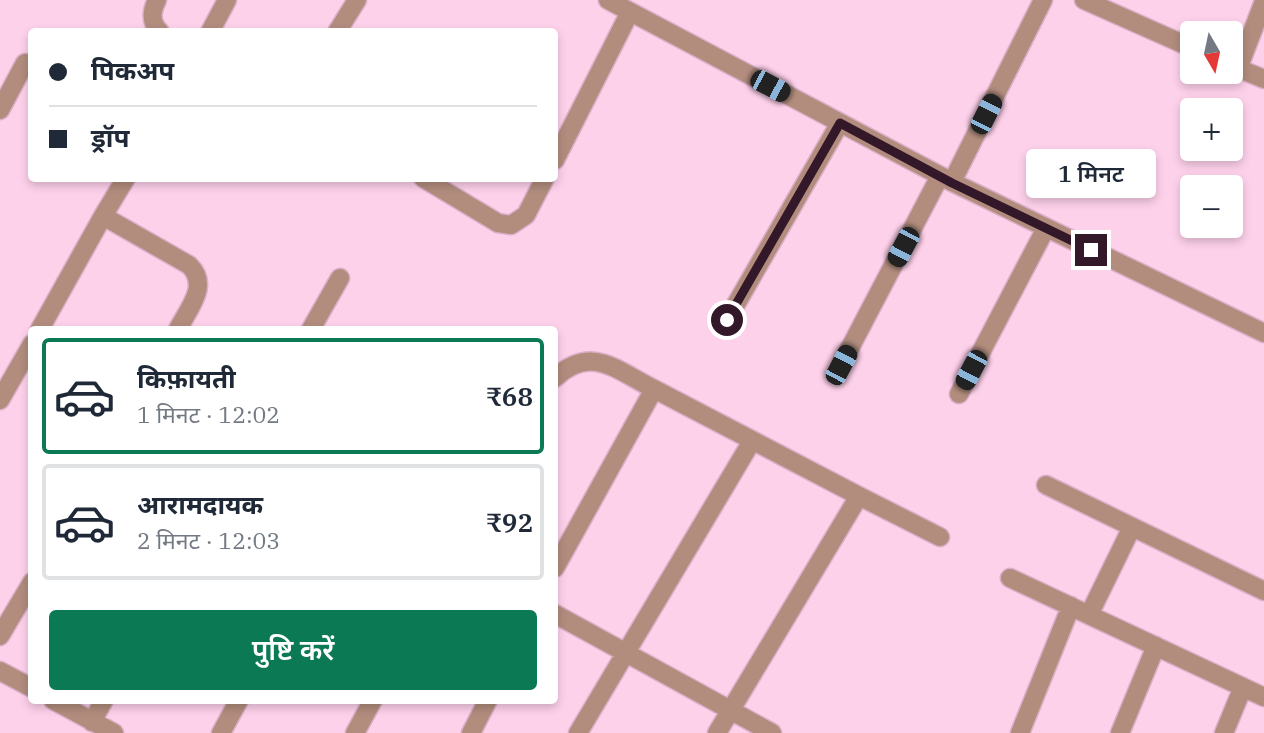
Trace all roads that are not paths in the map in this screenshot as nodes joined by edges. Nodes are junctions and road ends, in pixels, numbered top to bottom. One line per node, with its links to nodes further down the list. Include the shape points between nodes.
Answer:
1 (157, 0): 10 (street, via 152,20)
2 (227, 0): 11 (street)
3 (357, 0): 12 (street)
4 (608, 0): 9 (street)
5 (1043, 0): 21 (street)
6 (1084, 0): 8 (street)
7 (1264, 1): 14 (street)
8 (1104, 4): 13 (street)
9 (630, 12): 19 (street); 20 (street)
10 (157, 28)
11 (212, 28)
12 (340, 28)
13 (1180, 42)
14 (1243, 47)
15 (25, 63): 18 (street)
16 (1243, 71): 17 (street)
17 (1264, 79)
18 (0, 110)
19 (840, 123): 21 (street); 28 (street)
20 (558, 154)
21 (946, 179): 26 (street); 34 (street)
22 (124, 182): 25 (street)
23 (429, 182): 24 (street, via 498,223 511,225 526,215)
24 (543, 182)
25 (103, 216): 29 (street); 30 (street, via 197,273 196,298)
26 (1046, 228): 32 (street); 37 (street)
27 (340, 278): 31 (street)
28 (727, 320)
29 (42, 326)
30 (179, 326)
31 (313, 326)
32 (1262, 327)
33 (28, 351): 38 (street)
34 (841, 365)
35 (558, 376): 36 (street, via 576,362 591,361)
36 (654, 389): 39 (street); 44 (street)
37 (959, 394)
38 (0, 400)
39 (752, 441): 41 (street); 53 (street)
40 (1046, 485): 42 (street)
41 (859, 496): 43 (street); 63 (street)
42 (1132, 527): 47 (street); 49 (street)
43 (940, 537)
44 (558, 563)
45 (1010, 578): 48 (street)
46 (28, 589): 51 (street)
47 (1264, 592)
48 (1071, 606): 49 (street); 72 (street)
49 (1089, 615): 52 (street)
50 (558, 616): 53 (street)
51 (0, 636)
52 (1156, 646): 56 (street); 73 (street)
53 (623, 652): 63 (street); 69 (street)
54 (0, 671): 55 (street)
55 (28, 686)
56 (1243, 687): 57 (street); 74 (street)
57 (1264, 697)
58 (58, 704): 64 (street)
59 (101, 704): 64 (street)
60 (237, 704): 66 (street)
61 (371, 704): 67 (street)
62 (486, 704): 68 (street)
63 (729, 710): 70 (street); 71 (street)
64 (87, 725): 65 (street)
65 (114, 733)
66 (221, 733)
67 (355, 733)
68 (471, 733)
69 (578, 733)
70 (717, 733)
71 (772, 733)
72 (1020, 733)
73 (1120, 733)
74 (1224, 733)

